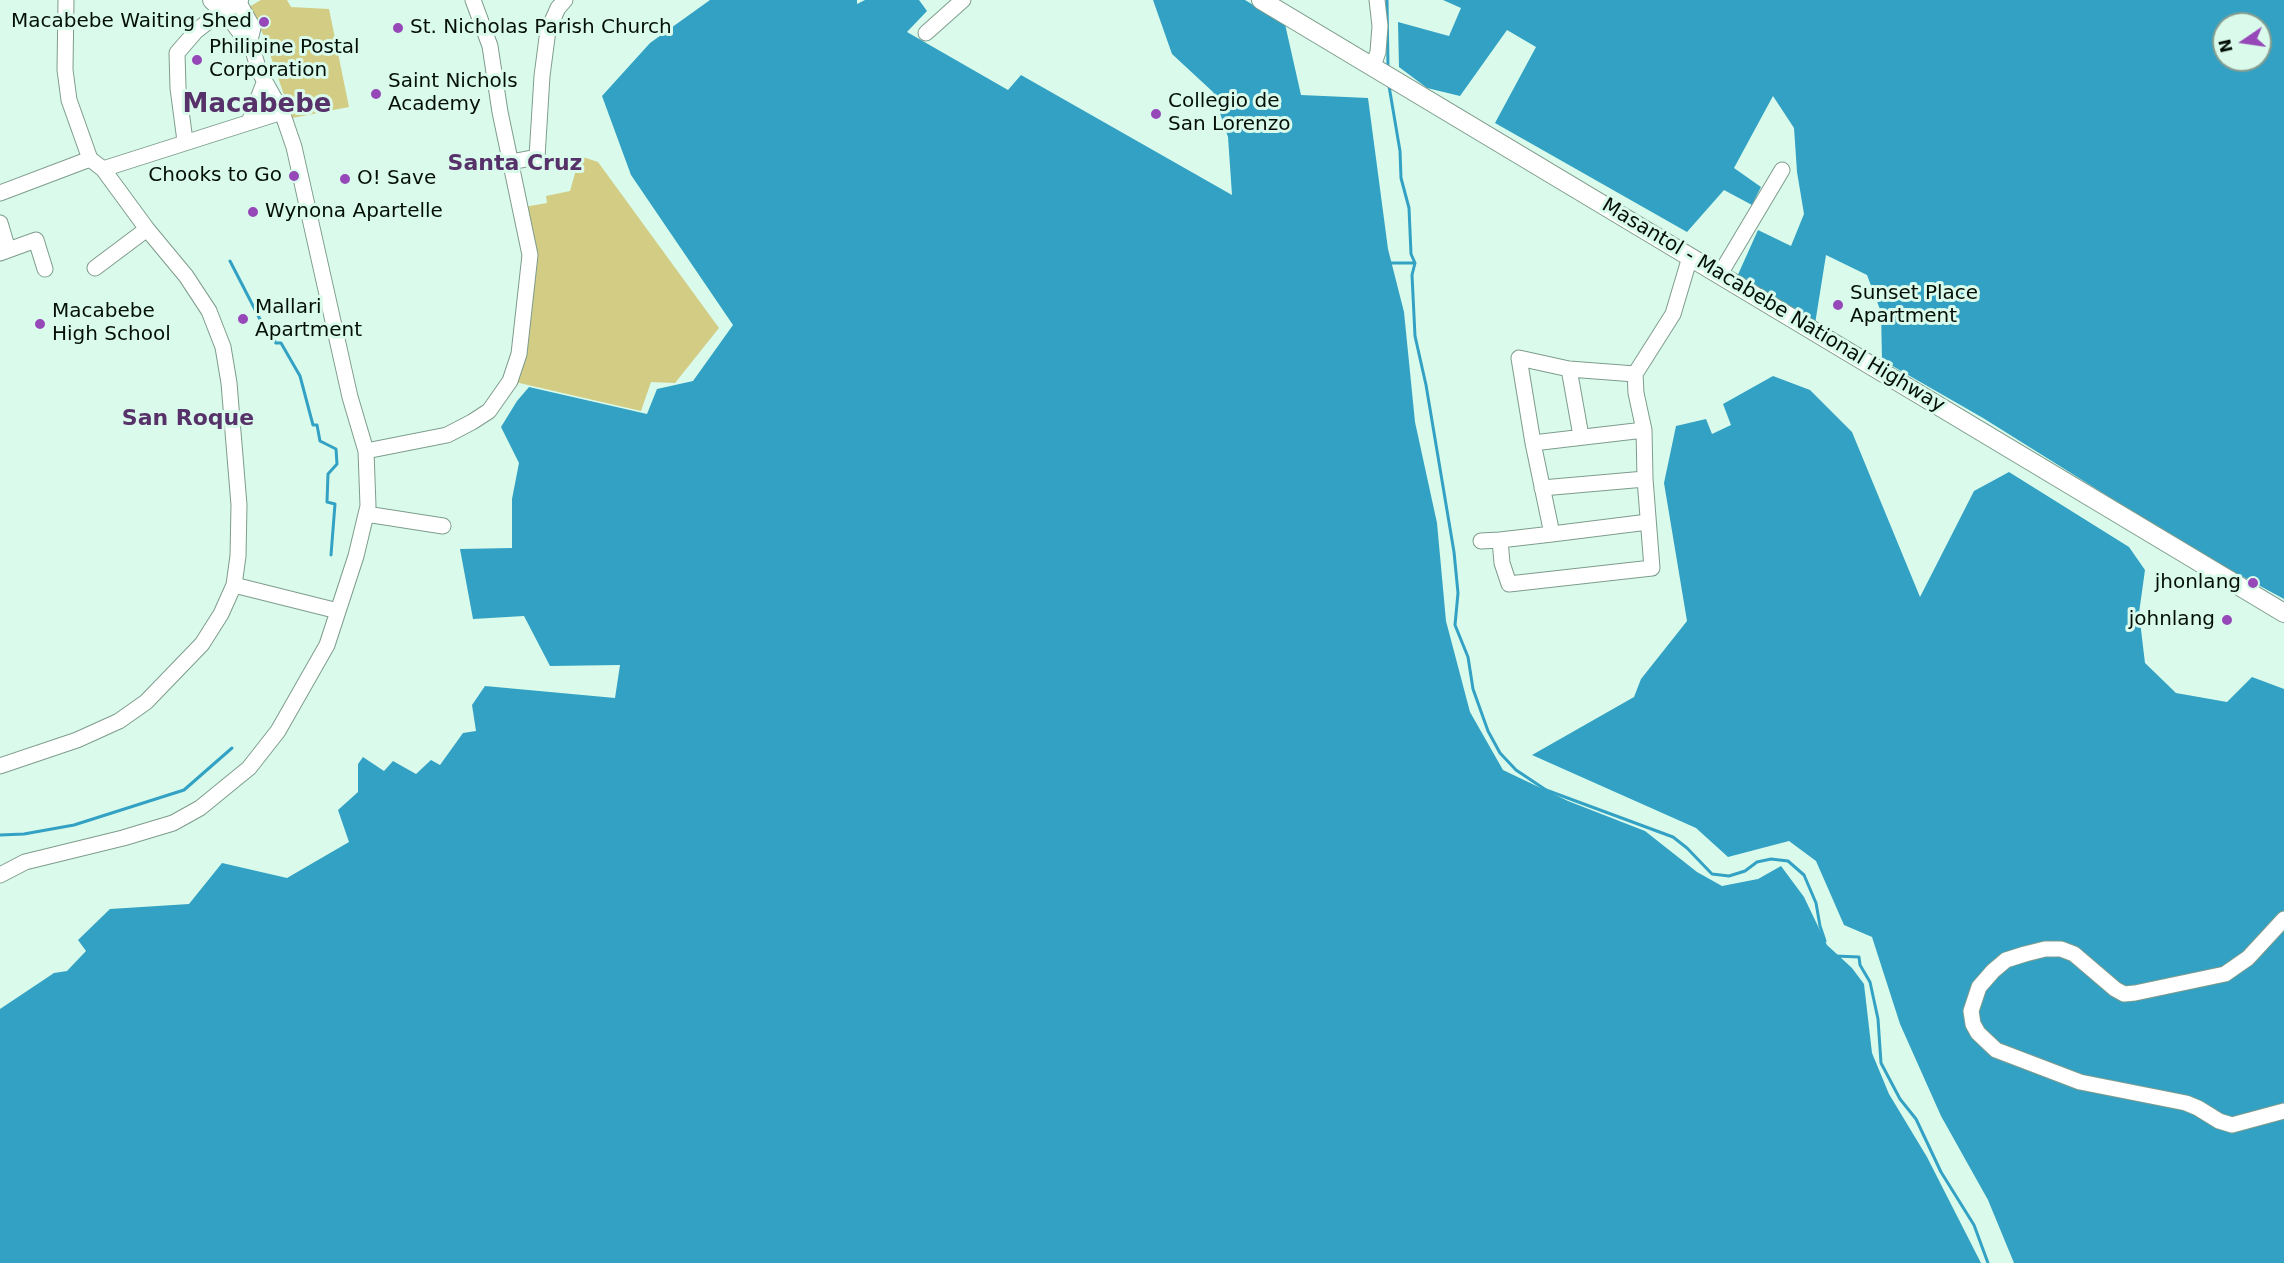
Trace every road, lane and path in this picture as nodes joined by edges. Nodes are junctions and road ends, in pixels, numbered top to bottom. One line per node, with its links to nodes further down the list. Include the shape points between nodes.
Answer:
1 (66, 0): 14 (street, via 65,70 69,100)
2 (473, 0): 15 (street, via 490,46)
3 (565, 0): 15 (street, via 548,30 537,157)
4 (963, 0): 8 (street)
5 (1261, 0): 9 (main road, Masantol - Macabebe National Highway)
6 (1377, 0): 9 (street, via 1380,26)
7 (228, 3): 10 (street, via 242,34 250,40); 13 (street, via 177,53 177,88)
8 (926, 33)
9 (1375, 67): 22 (main road, Masantol - Macabebe National Highway)
10 (264, 83): 11 (street); 12 (street)
11 (282, 112): 12 (street); 31 (street, via 294,147 350,397)
12 (249, 122): 13 (street)
13 (185, 141): 16 (street)
14 (90, 159): 16 (street); 18 (street)
15 (511, 162): 31 (street, via 530,255 519,354 510,381 489,411 447,435)
16 (103, 169): 20 (street)
17 (1782, 170): 25 (street)
18 (0, 193)
19 (0, 223): 21 (street)
20 (147, 229): 23 (street); 40 (street, via 209,311 224,347 239,505)
21 (4, 251): 24 (street, via 36,240)
22 (1690, 257): 25 (main road, Masantol - Macabebe National Highway); 27 (street, via 1673,314)
23 (95, 268)
24 (45, 269)
25 (1720, 274): 42 (main road, Masantol - Macabebe National Highway)
26 (1569, 369): 27 (street); 29 (street); 30 (street, via 1519,358)
27 (1635, 374): 28 (street)
28 (1644, 430): 29 (street); 32 (street)
29 (1581, 436): 30 (street)
30 (1533, 443): 33 (street)
31 (366, 451): 34 (street)
32 (1645, 479): 33 (street); 35 (street)
33 (1542, 488): 37 (street)
34 (366, 514): 36 (street); 41 (street)
35 (1648, 522): 37 (street); 38 (street, via 1652,568 1509,584)
36 (443, 525)
37 (1552, 534): 38 (street)
38 (1500, 540): 39 (street)
39 (1481, 541)
40 (234, 585): 41 (street); 43 (street, via 202,644 147,702 119,721 77,740)
41 (339, 611): 44 (street, via 327,645 278,731 249,768 200,808 173,823 25,861)
42 (2284, 613)
43 (0, 766)
44 (0, 874)
45 (2284, 919): 46 (street, via 2237,968 2211,979 2135,993 2124,994 2115,989 2074,954 2061,949 2045,949 2006,960 1979,987 1971,1011 1978,1033 1996,1050 2088,1085 2175,1100 2232,1125)
46 (2284, 1112)

